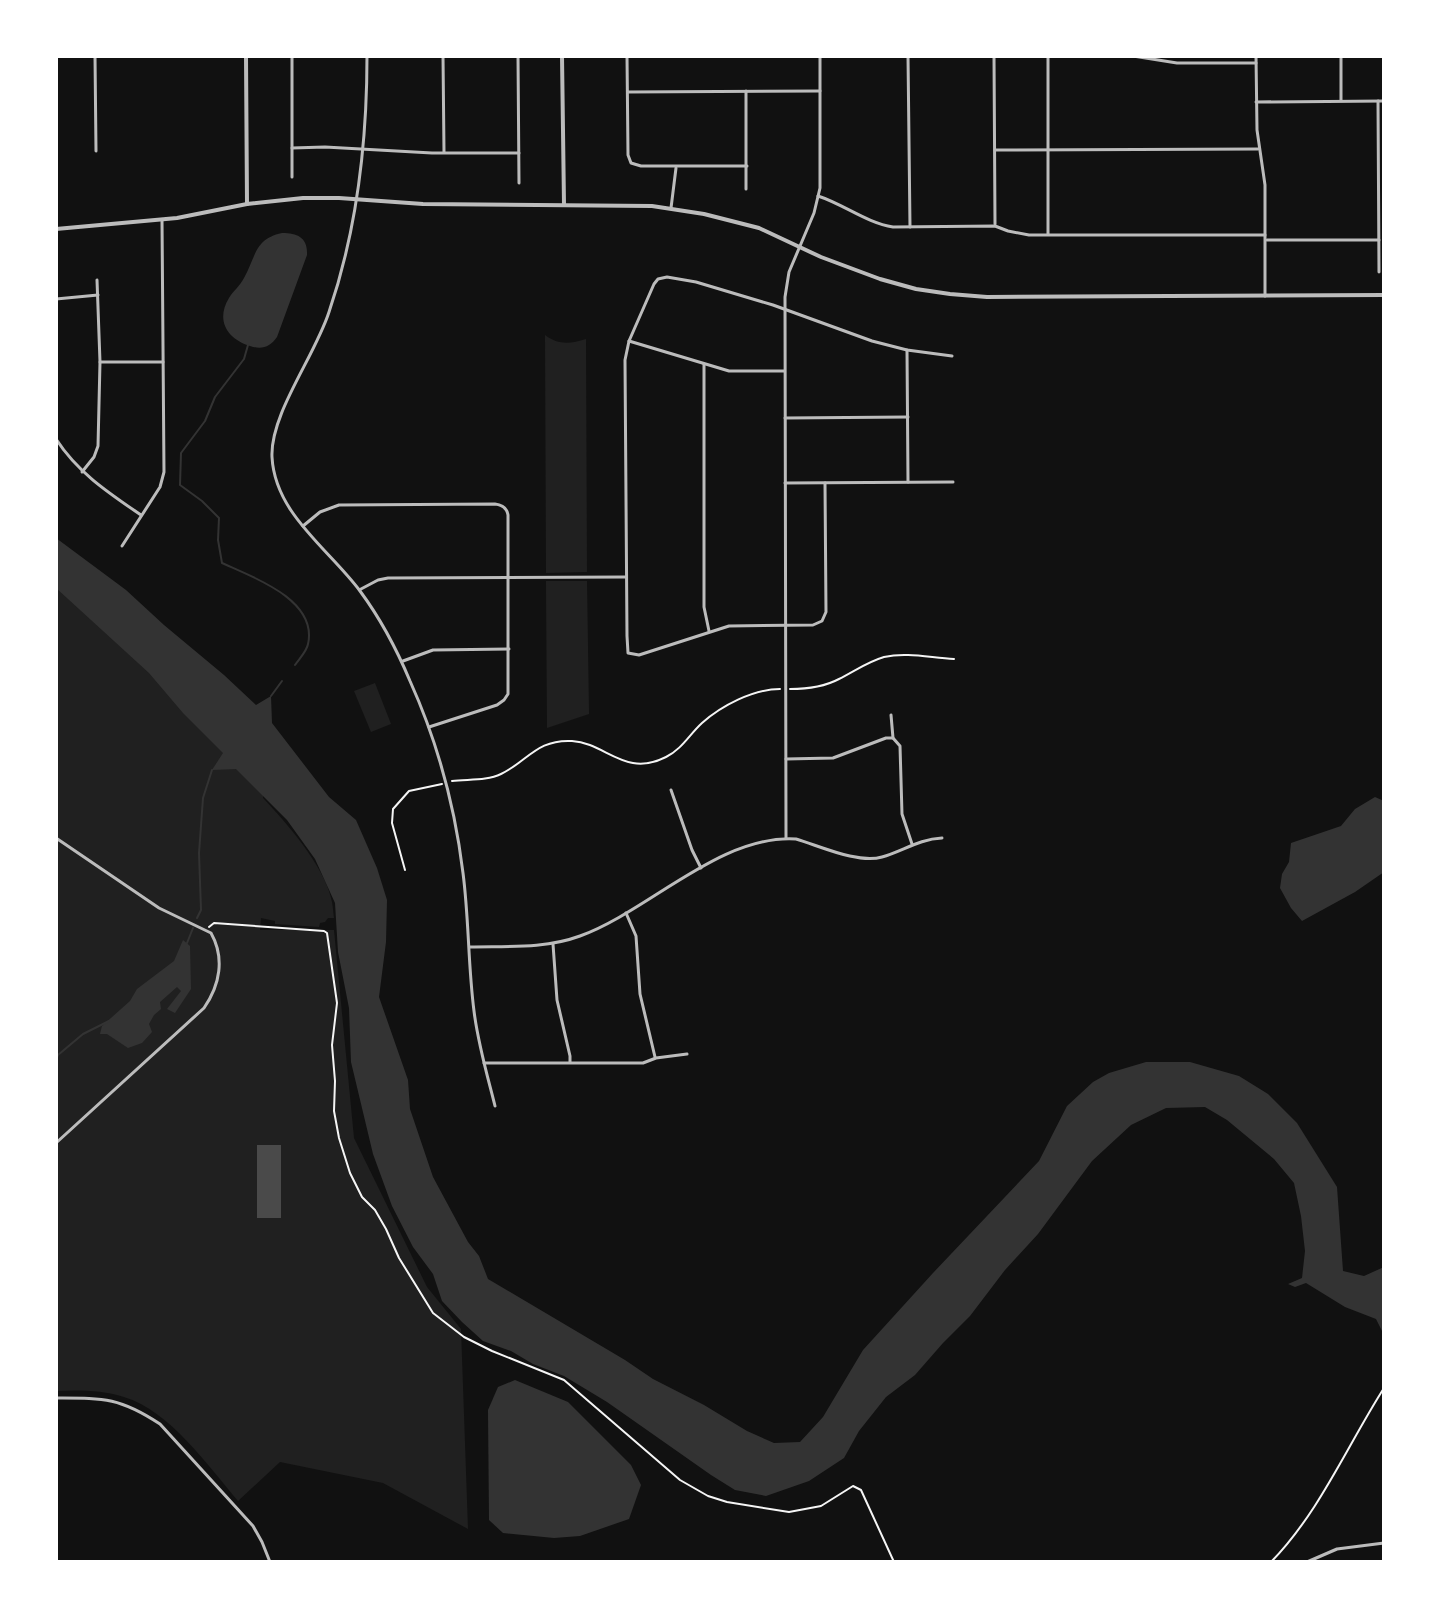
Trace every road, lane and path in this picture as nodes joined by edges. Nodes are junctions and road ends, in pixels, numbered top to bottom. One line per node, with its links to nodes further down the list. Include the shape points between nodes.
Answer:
1 (95, 56): 28 (street)
2 (246, 56): 39 (street)
3 (292, 56): 24 (street)
4 (367, 56): 25 (street)
5 (443, 56): 30 (street)
6 (518, 56): 31 (street)
7 (562, 56): 40 (street)
8 (627, 56): 19 (street)
9 (820, 56): 18 (street)
10 (908, 56): 44 (street)
11 (994, 56): 27 (street)
12 (1048, 56): 29 (street)
13 (1133, 56): 16 (street, via 1177,63)
14 (1256, 56): 16 (street)
15 (1341, 56): 20 (street)
16 (1256, 63): 23 (street)
17 (746, 91): 18 (street); 19 (street); 33 (street)
18 (821, 91): 37 (street)
19 (628, 92): 32 (street, via 629,160 636,166)
20 (1341, 101): 21 (street); 23 (street)
21 (1378, 101): 22 (street); 48 (street)
22 (1384, 101)
23 (1256, 102): 26 (street)
24 (292, 148): 25 (street); 34 (street)
25 (364, 148): 30 (street); 38 (street)
26 (1258, 149): 29 (street); 47 (street, via 1265,185)
27 (995, 150): 29 (street); 43 (street)
28 (96, 151)
29 (1048, 151): 46 (street)
30 (444, 153): 31 (street)
31 (519, 153): 35 (street)
32 (676, 166): 33 (street); 41 (street)
33 (747, 166): 36 (street)
34 (292, 177)
35 (519, 183)
36 (746, 189)
37 (818, 196): 44 (street, via 878,224); 49 (street)
38 (356, 199): 39 (street); 40 (street); 73 (street, via 329,313 273,442 279,489)
39 (247, 204): 42 (street)
40 (564, 205): 41 (street)
41 (671, 208): 49 (street, via 759,228)
42 (162, 220): 45 (street); 61 (street)
43 (995, 226): 44 (street); 46 (street)
44 (910, 227)
45 (56, 229)
46 (1048, 234): 47 (street)
47 (1265, 238): 48 (street); 54 (street)
48 (1379, 240): 50 (street)
49 (800, 246): 54 (street, via 880,279 950,294); 56 (street)
50 (1379, 272)
51 (97, 280): 52 (street)
52 (98, 295): 55 (street); 60 (street)
53 (1384, 295): 54 (street)
54 (1265, 296)
55 (56, 299)
56 (784, 309): 57 (street, via 663,277 654,284); 58 (street); 63 (street)
57 (629, 341): 62 (street); 76 (street)
58 (907, 350): 59 (street); 64 (street)
59 (952, 356)
60 (100, 362): 61 (street); 67 (street, via 98,446)
61 (163, 362): 72 (street, via 163,480)
62 (704, 364): 63 (street, via 729,371); 79 (street, via 704,607)
63 (784, 371): 65 (street)
64 (908, 417): 65 (street); 68 (street)
65 (785, 418): 70 (street)
66 (56, 439): 67 (street)
67 (82, 472): 72 (street)
68 (908, 482): 69 (street); 71 (street)
69 (953, 482)
70 (785, 483): 71 (street); 78 (street)
71 (825, 483): 78 (street, via 826,612 813,625)
72 (141, 515): 74 (street)
73 (303, 526): 75 (street, via 339,505 495,504 505,507 508,515); 77 (street)
74 (122, 546)
75 (509, 577): 76 (street); 77 (street, via 388,578); 80 (street)
76 (626, 577): 79 (street, via 628,653 639,655)
77 (360, 590): 82 (street)
78 (786, 625): 79 (street); 88 (street)
79 (709, 631)
80 (509, 649): 82 (street, via 433,650); 86 (street, via 509,690 504,700)
81 (954, 659): 84 (path, via 884,657 828,684)
82 (401, 662): 86 (street)
83 (780, 689): 89 (path, via 726,707 662,759 623,762 585,743 558,742 532,751 498,776)
84 (792, 689)
85 (891, 715): 87 (street)
86 (428, 728): 101 (street, via 460,850)
87 (893, 738): 88 (street, via 833,758); 95 (street, via 900,746 902,814)
88 (786, 759): 93 (street)
89 (451, 781)
90 (439, 785): 97 (path, via 406,792 393,809)
91 (671, 790): 96 (street)
92 (56, 838): 107 (street, via 159,908 211,933 219,963 216,985 204,1008)
93 (786, 838): 95 (street, via 866,859); 96 (street, via 756,842)
94 (942, 838): 95 (street)
95 (912, 844)
96 (701, 868): 98 (street)
97 (405, 870)
98 (626, 913): 100 (street); 103 (street, via 636,936 640,994)
99 (214, 923): 112 (path, via 327,933 337,1003 332,1045 339,1138 362,1197 375,1210 433,1313 464,1337 564,1380 680,1480 708,1496 789,1512 821,1506 853,1486 861,1490)
100 (553, 944): 101 (street); 105 (street)
101 (470, 947): 104 (street)
102 (687, 1054): 103 (street)
103 (656, 1058): 105 (street, via 643,1063)
104 (484, 1063): 105 (street); 106 (street)
105 (570, 1063)
106 (495, 1106)
107 (56, 1143)
108 (1384, 1388): 113 (path, via 1321,1495)
109 (56, 1398): 111 (street, via 105,1398 160,1424 253,1526)
110 (1384, 1543): 114 (street, via 1337,1549)
111 (270, 1562)
112 (894, 1562)
113 (1271, 1562)
114 (1307, 1562)

